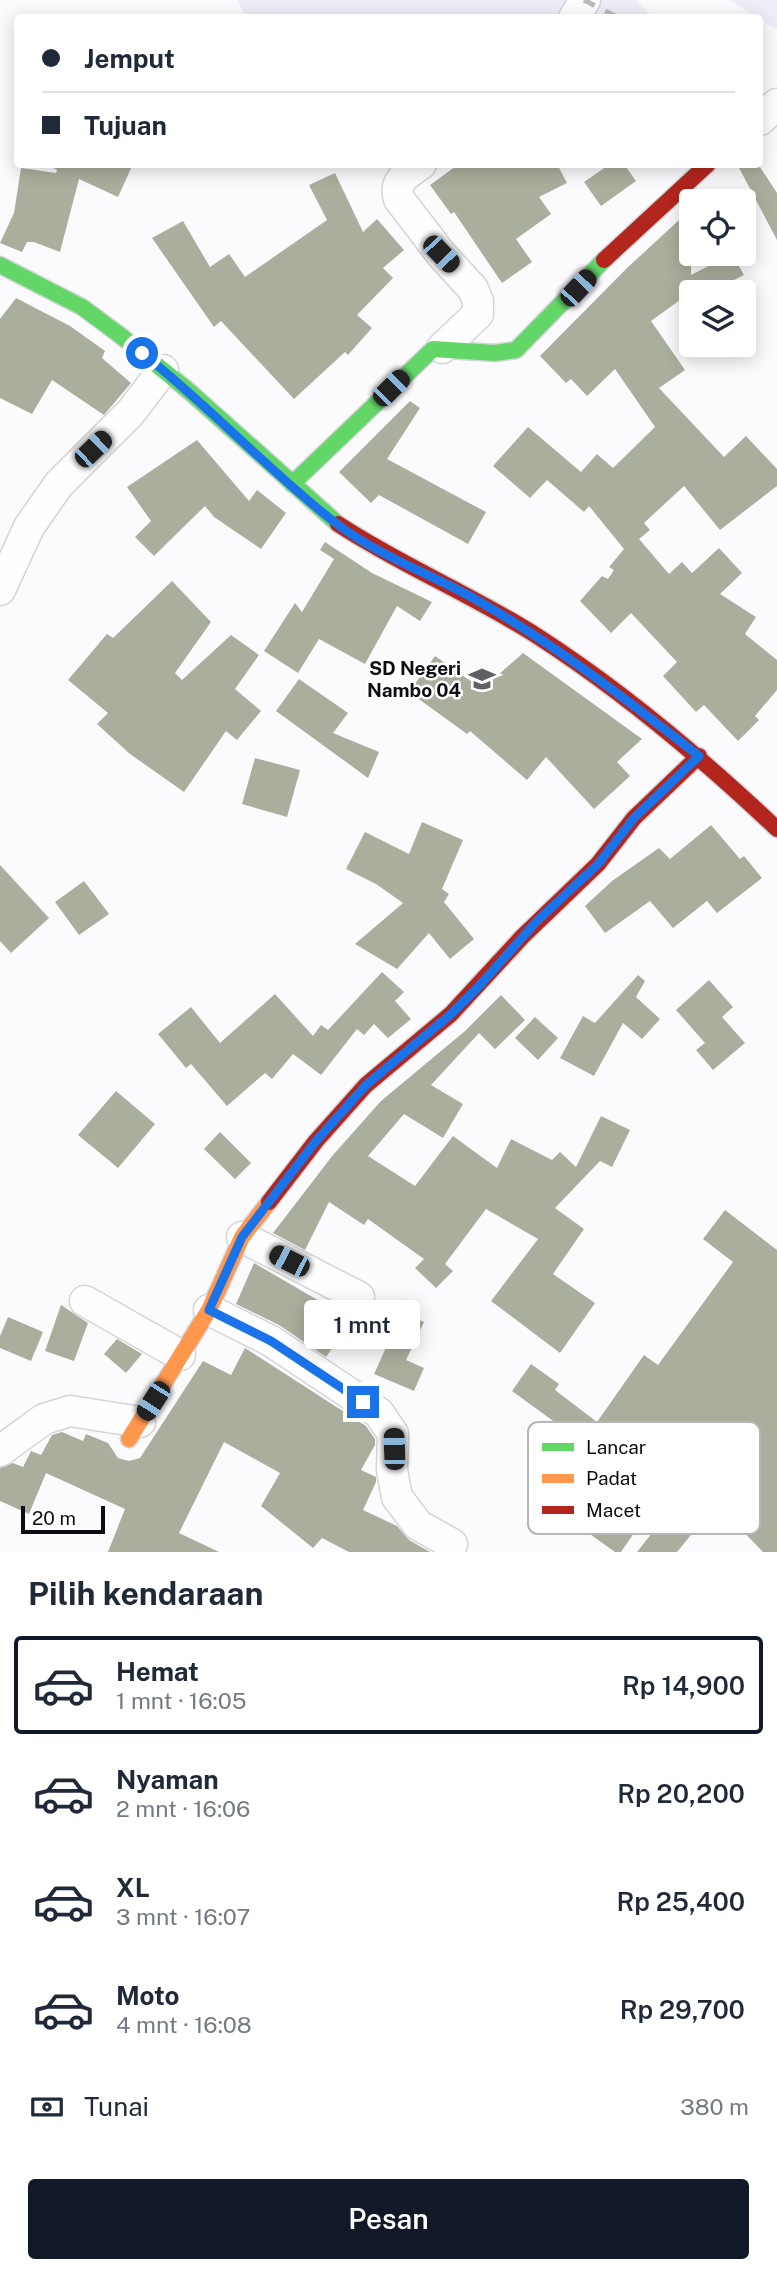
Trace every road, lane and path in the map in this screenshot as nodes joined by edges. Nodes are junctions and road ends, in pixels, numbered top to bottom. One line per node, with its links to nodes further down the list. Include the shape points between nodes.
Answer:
1 (777, 104): 2 (street)
2 (763, 117)
3 (416, 168): 6 (street, via 400,181 399,199 478,301 478,314)
4 (704, 168): 6 (street, via 612,252 516,350 498,355)
5 (0, 265): 7 (street, via 82,307)
6 (442, 348): 8 (street, via 424,356)
7 (163, 370): 8 (street); 9 (street, via 131,412 60,484 29,527)
8 (292, 484): 10 (street, via 334,522 382,553 470,596 537,636)
9 (0, 590)
10 (699, 756): 11 (street); 12 (street, via 634,818 598,864 451,1014 366,1085)
11 (777, 829)
12 (242, 1237): 13 (street); 15 (street)
13 (359, 1297)
14 (85, 1301): 16 (street)
15 (209, 1310): 16 (street); 19 (street, via 271,1341 379,1413 393,1434 397,1497 418,1525)
16 (180, 1355): 17 (street)
17 (135, 1430): 18 (street, via 70,1411 44,1419)
18 (0, 1451)
19 (452, 1544)

